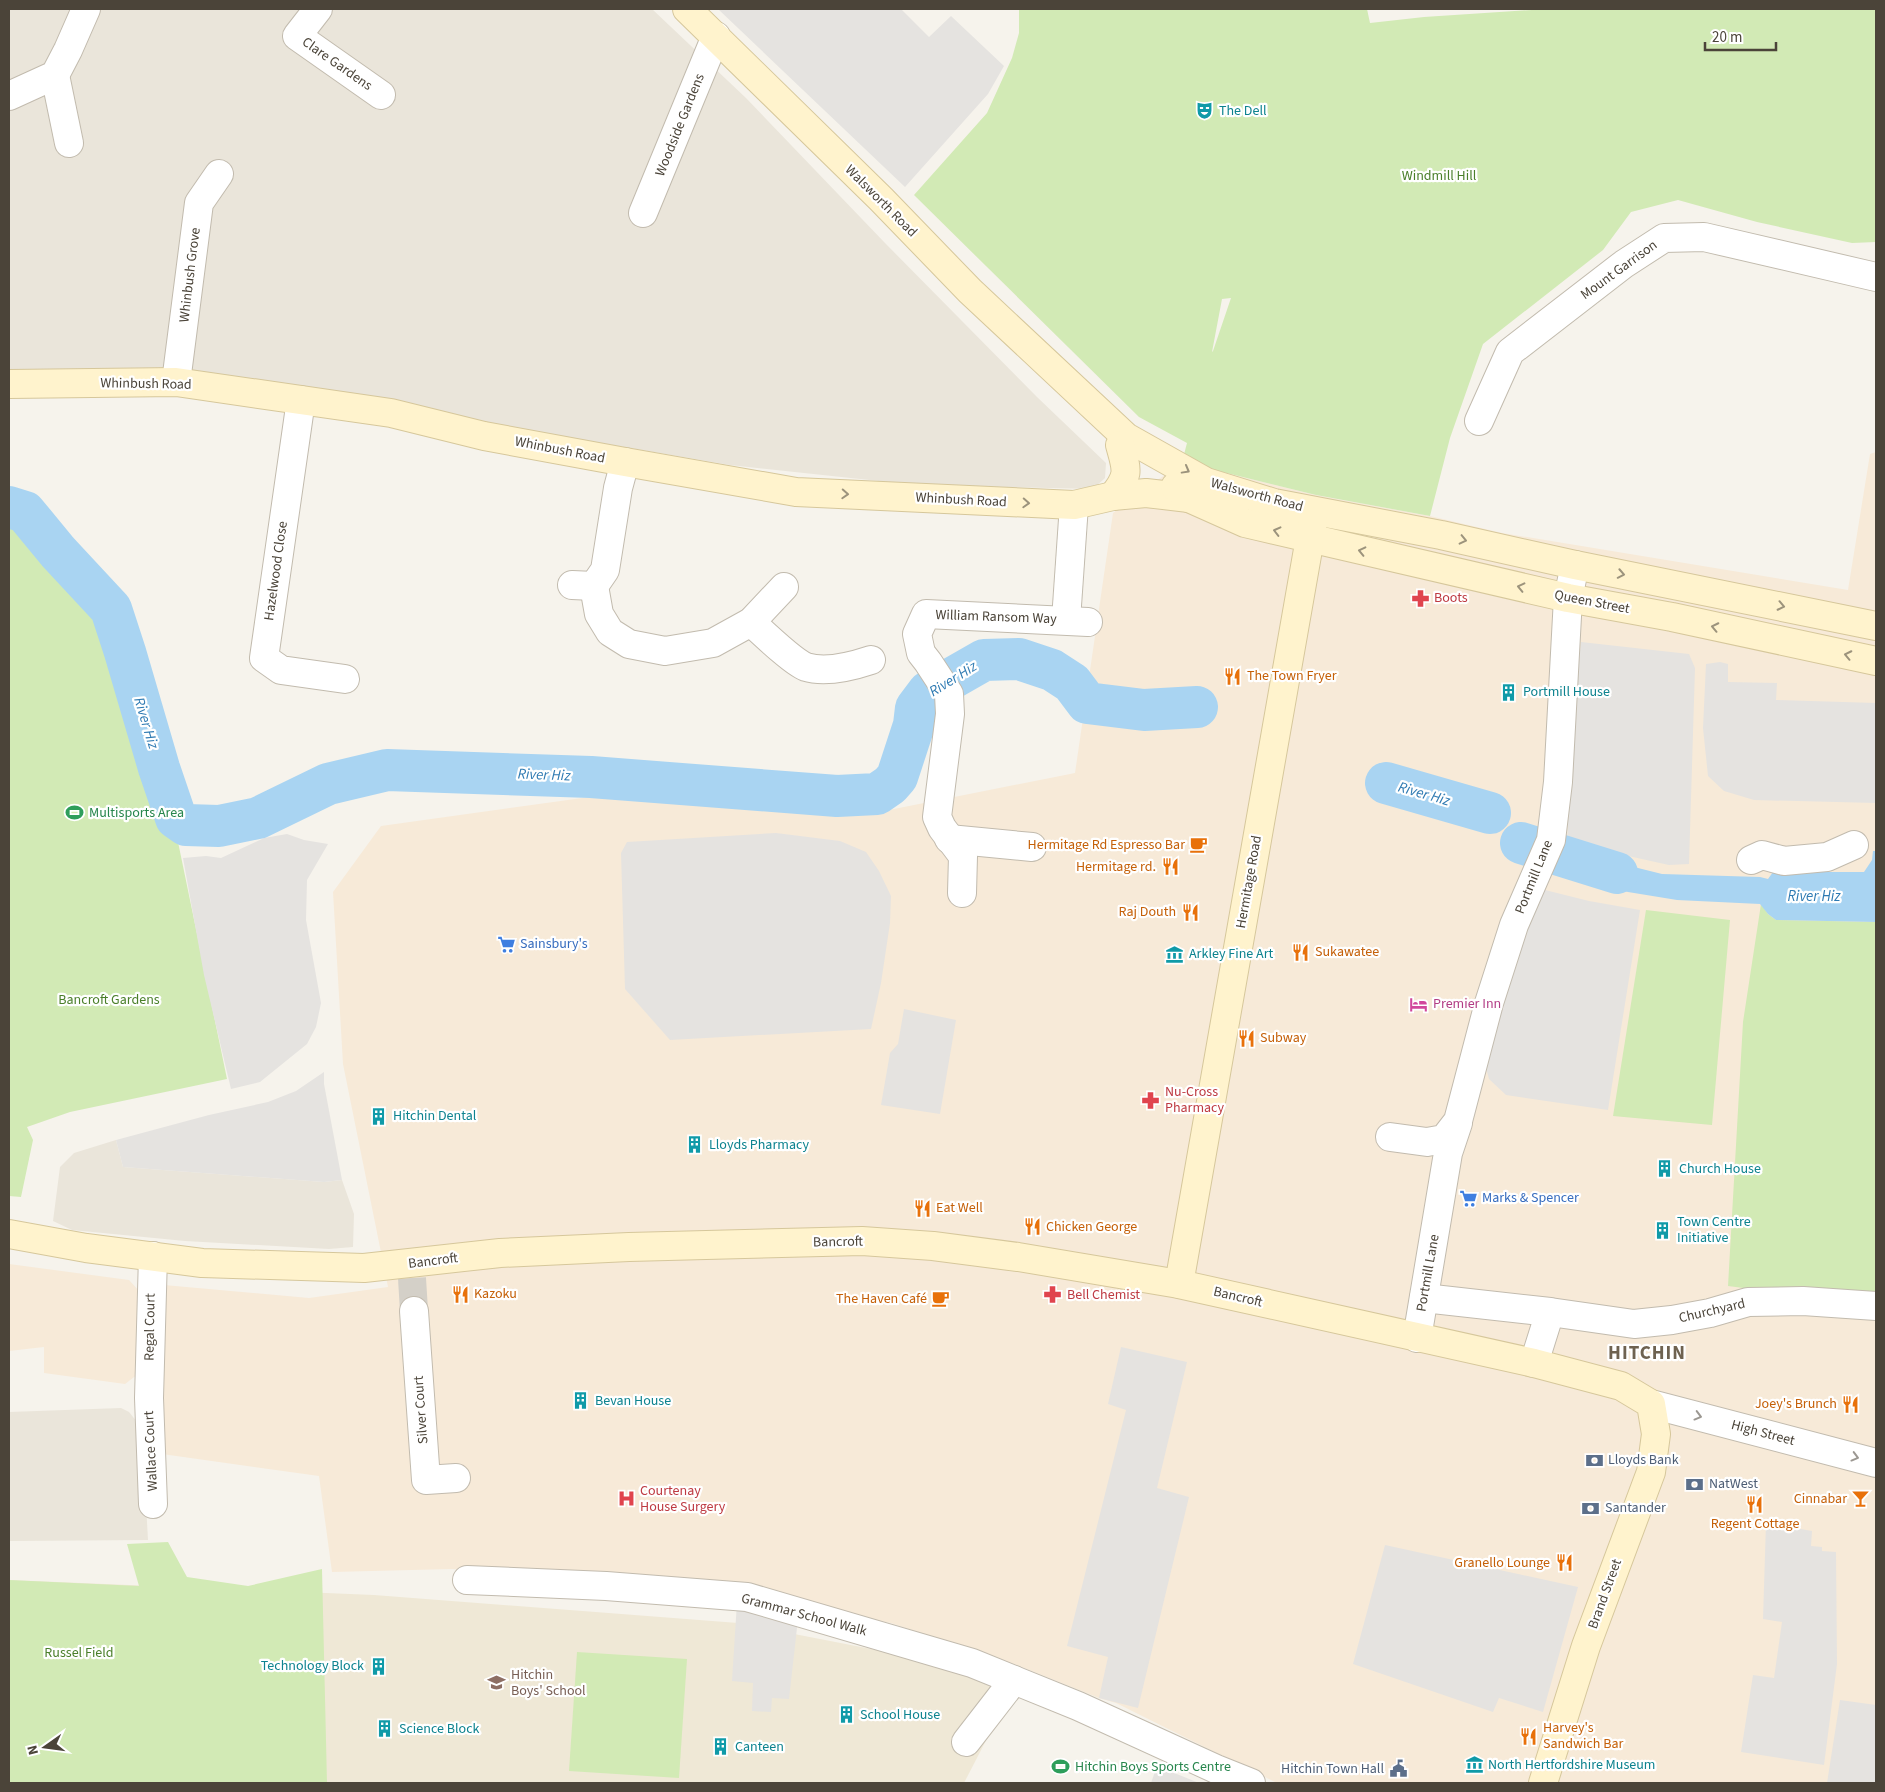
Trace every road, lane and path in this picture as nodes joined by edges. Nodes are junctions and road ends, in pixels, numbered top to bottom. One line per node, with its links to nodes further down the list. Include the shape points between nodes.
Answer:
1 (86, 9): 5 (street)
2 (318, 9): 6 (street, Clare Gardens, via 297,36)
3 (687, 9): 4 (street, Walsworth Road)
4 (716, 36): 10 (street, Woodside Gardens); 14 (street, Walsworth Road, via 970,291)
5 (54, 75): 7 (street); 8 (street)
6 (381, 95)
7 (9, 96)
8 (69, 143)
9 (219, 174): 12 (street, Whinbush Grove, via 199,203)
10 (643, 213)
11 (1876, 277): 16 (street, Mount Garrison, via 1704,237 1664,238 1624,264 1510,352)
12 (176, 382): 13 (street, Whinbush Road); 15 (street, Whinbush Road)
13 (9, 384)
14 (1077, 391): 17 (street, Walsworth Road); 22 (street, Walsworth Road, one-way to 22, via 1126,437 1206,482 1274,503)
15 (301, 400): 18 (street, Whinbush Road, via 391,413 484,436); 31 (street, Hazelwood Close, via 264,658 281,670)
16 (1479, 421)
17 (1120, 445): 19 (street, via 1127,471); 20 (street, Walsworth Road)
18 (624, 462): 21 (street, Whinbush Road, one-way to 21, via 796,492); 27 (street, via 605,570 583,586 610,632 629,644 666,651 713,643)
19 (1113, 496): 20 (street, Whinbush Road, via 1146,493); 21 (street, Whinbush Road)
20 (1190, 498): 23 (street, Walsworth Road, one-way to 20, via 1245,523)
21 (1074, 505): 32 (street, William Ransom Way, via 1077,621 926,614 917,634 921,654 943,685 950,714 937,817)
22 (1316, 510): 23 (street, Hermitage Road); 24 (street, one-way to 24)
23 (1309, 539): 26 (street, Queen Street, one-way to 23); 41 (street, Hermitage Road)
24 (1575, 565): 26 (street, Portmill Lane); 28 (street, one-way to 28)
25 (784, 587): 27 (street)
26 (1568, 598): 30 (street, Queen Street, one-way to 26); 37 (street, Portmill Lane, via 1558,782 1551,840 1514,925 1489,1003)
27 (751, 622): 29 (street, via 805,666 826,669)
28 (1876, 626)
29 (871, 660)
30 (1876, 661)
31 (345, 679)
32 (949, 839): 34 (street); 36 (street, William Ransom Way, via 963,856)
33 (1866, 843): 35 (street, via 1827,857 1784,861 1762,855)
34 (1032, 847)
35 (1751, 860)
36 (962, 893)
37 (1458, 1121): 38 (street, Portmill Lane, via 1444,1139 1426,1142); 42 (street, Portmill Lane, via 1448,1153)
38 (1390, 1137)
39 (9, 1234): 40 (street, Bancroft)
40 (153, 1256): 41 (street, Bancroft, via 202,1263 411,1271 500,1253 862,1241 933,1246); 48 (street, Regal Court)
41 (1179, 1284): 46 (street, Bancroft)
42 (1424, 1298): 45 (street, Churchyard); 46 (street, Portmill Lane)
43 (1876, 1306): 45 (street, Churchyard, via 1803,1301 1748,1302 1672,1320 1634,1324)
44 (414, 1311): 51 (street, Silver Court, via 426,1480)
45 (1550, 1312): 47 (street)
46 (1417, 1338): 47 (street, Bancroft)
47 (1534, 1363): 49 (street, Bancroft, via 1621,1386)
48 (149, 1398): 52 (street, Wallace Court)
49 (1650, 1404): 50 (street, High Street, one-way to 50); 57 (street, Brand Street, via 1656,1434 1651,1472 1586,1646)
50 (1876, 1463)
51 (456, 1478)
52 (154, 1504)
53 (467, 1580): 54 (street, Grammar School Walk, via 747,1597 972,1663)
54 (1014, 1680): 55 (street); 56 (street, Grammar School Walk)
55 (966, 1742)
56 (1250, 1783)
57 (1543, 1783)

